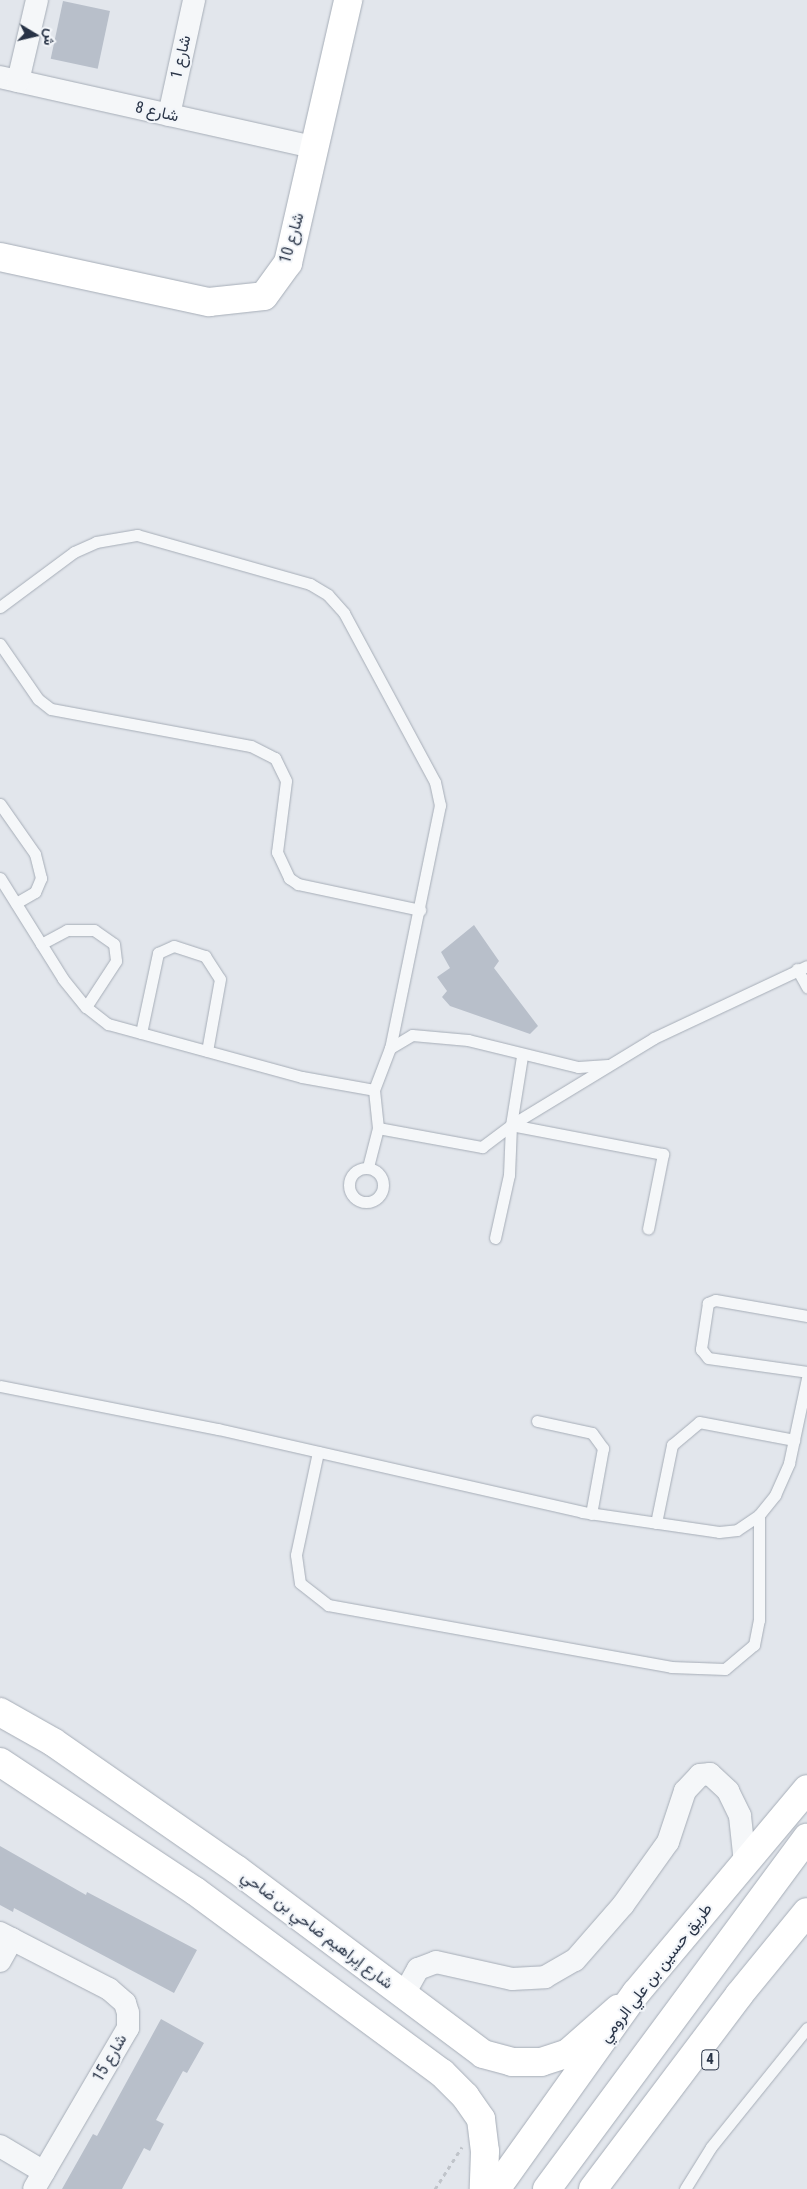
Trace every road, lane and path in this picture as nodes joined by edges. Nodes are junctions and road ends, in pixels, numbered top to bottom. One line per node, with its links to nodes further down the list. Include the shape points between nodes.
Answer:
1 (37, 0): 4 (street)
2 (194, 0): 5 (street, شارع 1)
3 (348, 0): 6 (main road, شارع 10)
4 (9, 79): 5 (street, شارع 8)
5 (168, 115): 6 (street, شارع 8)
6 (314, 147): 7 (main road, شارع 10, via 288,263 264,296 209,302)
7 (0, 257)
8 (0, 607): 13 (lane, via 74,552 96,542 137,535 310,584 328,595 359,636 435,782 440,805)
9 (0, 644): 13 (lane, via 38,699 51,709 252,746 275,758 286,781 277,852 289,878 298,884)
10 (0, 804): 12 (lane, via 35,854 41,878 35,892)
11 (0, 878): 12 (lane)
12 (16, 904): 14 (lane)
13 (420, 910): 19 (lane)
14 (41, 944): 17 (lane); 17 (lane, via 67,930 94,930 114,944 116,961)
15 (802, 968): 16 (lane); 22 (lane, via 701,1014)
16 (807, 986)
17 (86, 1007): 18 (lane, via 108,1024)
18 (141, 1033): 20 (lane); 20 (lane, via 158,953 174,946 204,956 220,979)
19 (390, 1048): 21 (lane, via 412,1035 430,1035 468,1040); 23 (lane)
20 (207, 1051): 23 (lane, via 302,1077)
21 (522, 1056): 22 (lane, via 578,1067); 24 (lane)
22 (608, 1065): 24 (lane)
23 (374, 1090): 25 (lane)
24 (511, 1125): 25 (lane, via 482,1147 433,1141); 27 (lane, via 662,1154); 28 (lane, via 509,1175)
25 (378, 1128): 26 (lane)
26 (368, 1167)
27 (648, 1228)
28 (495, 1238)
29 (807, 1316): 30 (lane, via 715,1300 708,1303 701,1349 708,1358)
30 (807, 1372)
31 (807, 1378): 34 (lane)
32 (0, 1386): 35 (lane)
33 (537, 1421): 36 (lane, via 592,1433 603,1448)
34 (794, 1440): 37 (lane, via 789,1463 775,1496); 38 (lane, via 699,1422 672,1445)
35 (318, 1452): 36 (lane); 37 (lane, via 296,1556 300,1583 328,1605 671,1667 725,1668 754,1645 759,1620)
36 (591, 1514): 38 (lane)
37 (759, 1516): 38 (lane, via 737,1530 719,1532)
38 (656, 1523)
39 (0, 1712): 49 (main road, شارع إبراهيم ضاحي بن ضاحي, via 53,1742 236,1868)
40 (0, 1762): 50 (main road, via 195,1891)
41 (807, 1789): 43 (main road, طريق حسين بن علي الرومي)
42 (807, 1838): 58 (main road)
43 (745, 1863): 48 (main road, طريق حسين بن علي الرومي); 49 (street, via 740,1816 728,1791 710,1774 700,1775 685,1791 668,1842 623,1905 576,1960 545,1977 512,1979 436,1962 418,1969)
44 (807, 1912): 59 (main road, via 739,1995)
45 (807, 1934): 60 (main road, 4, via 752,2003)
46 (6, 1936): 47 (street, شارع 15); 54 (street, شارع 15, via 109,1989 125,2003 128,2014 128,2028)
47 (0, 1961)
48 (636, 1993): 49 (main road, شارع إبراهيم ضاحي بن ضاحي, via 568,2053 541,2062 512,2062 483,2054); 57 (main road, طريق حسين بن علي الرومي)
49 (403, 1996): 50 (main road, via 400,2010 391,2021)
50 (378, 2025): 52 (main road, via 442,2073 465,2096)
51 (807, 2028): 61 (lane, via 711,2147)
52 (480, 2119): 55 (path); 56 (main road, via 486,2151)
53 (0, 2146): 54 (street, شارع 15)
54 (39, 2180)
55 (434, 2189)
56 (484, 2189)
57 (496, 2189)
58 (547, 2189)
59 (594, 2189)
60 (618, 2189)
61 (685, 2189)

